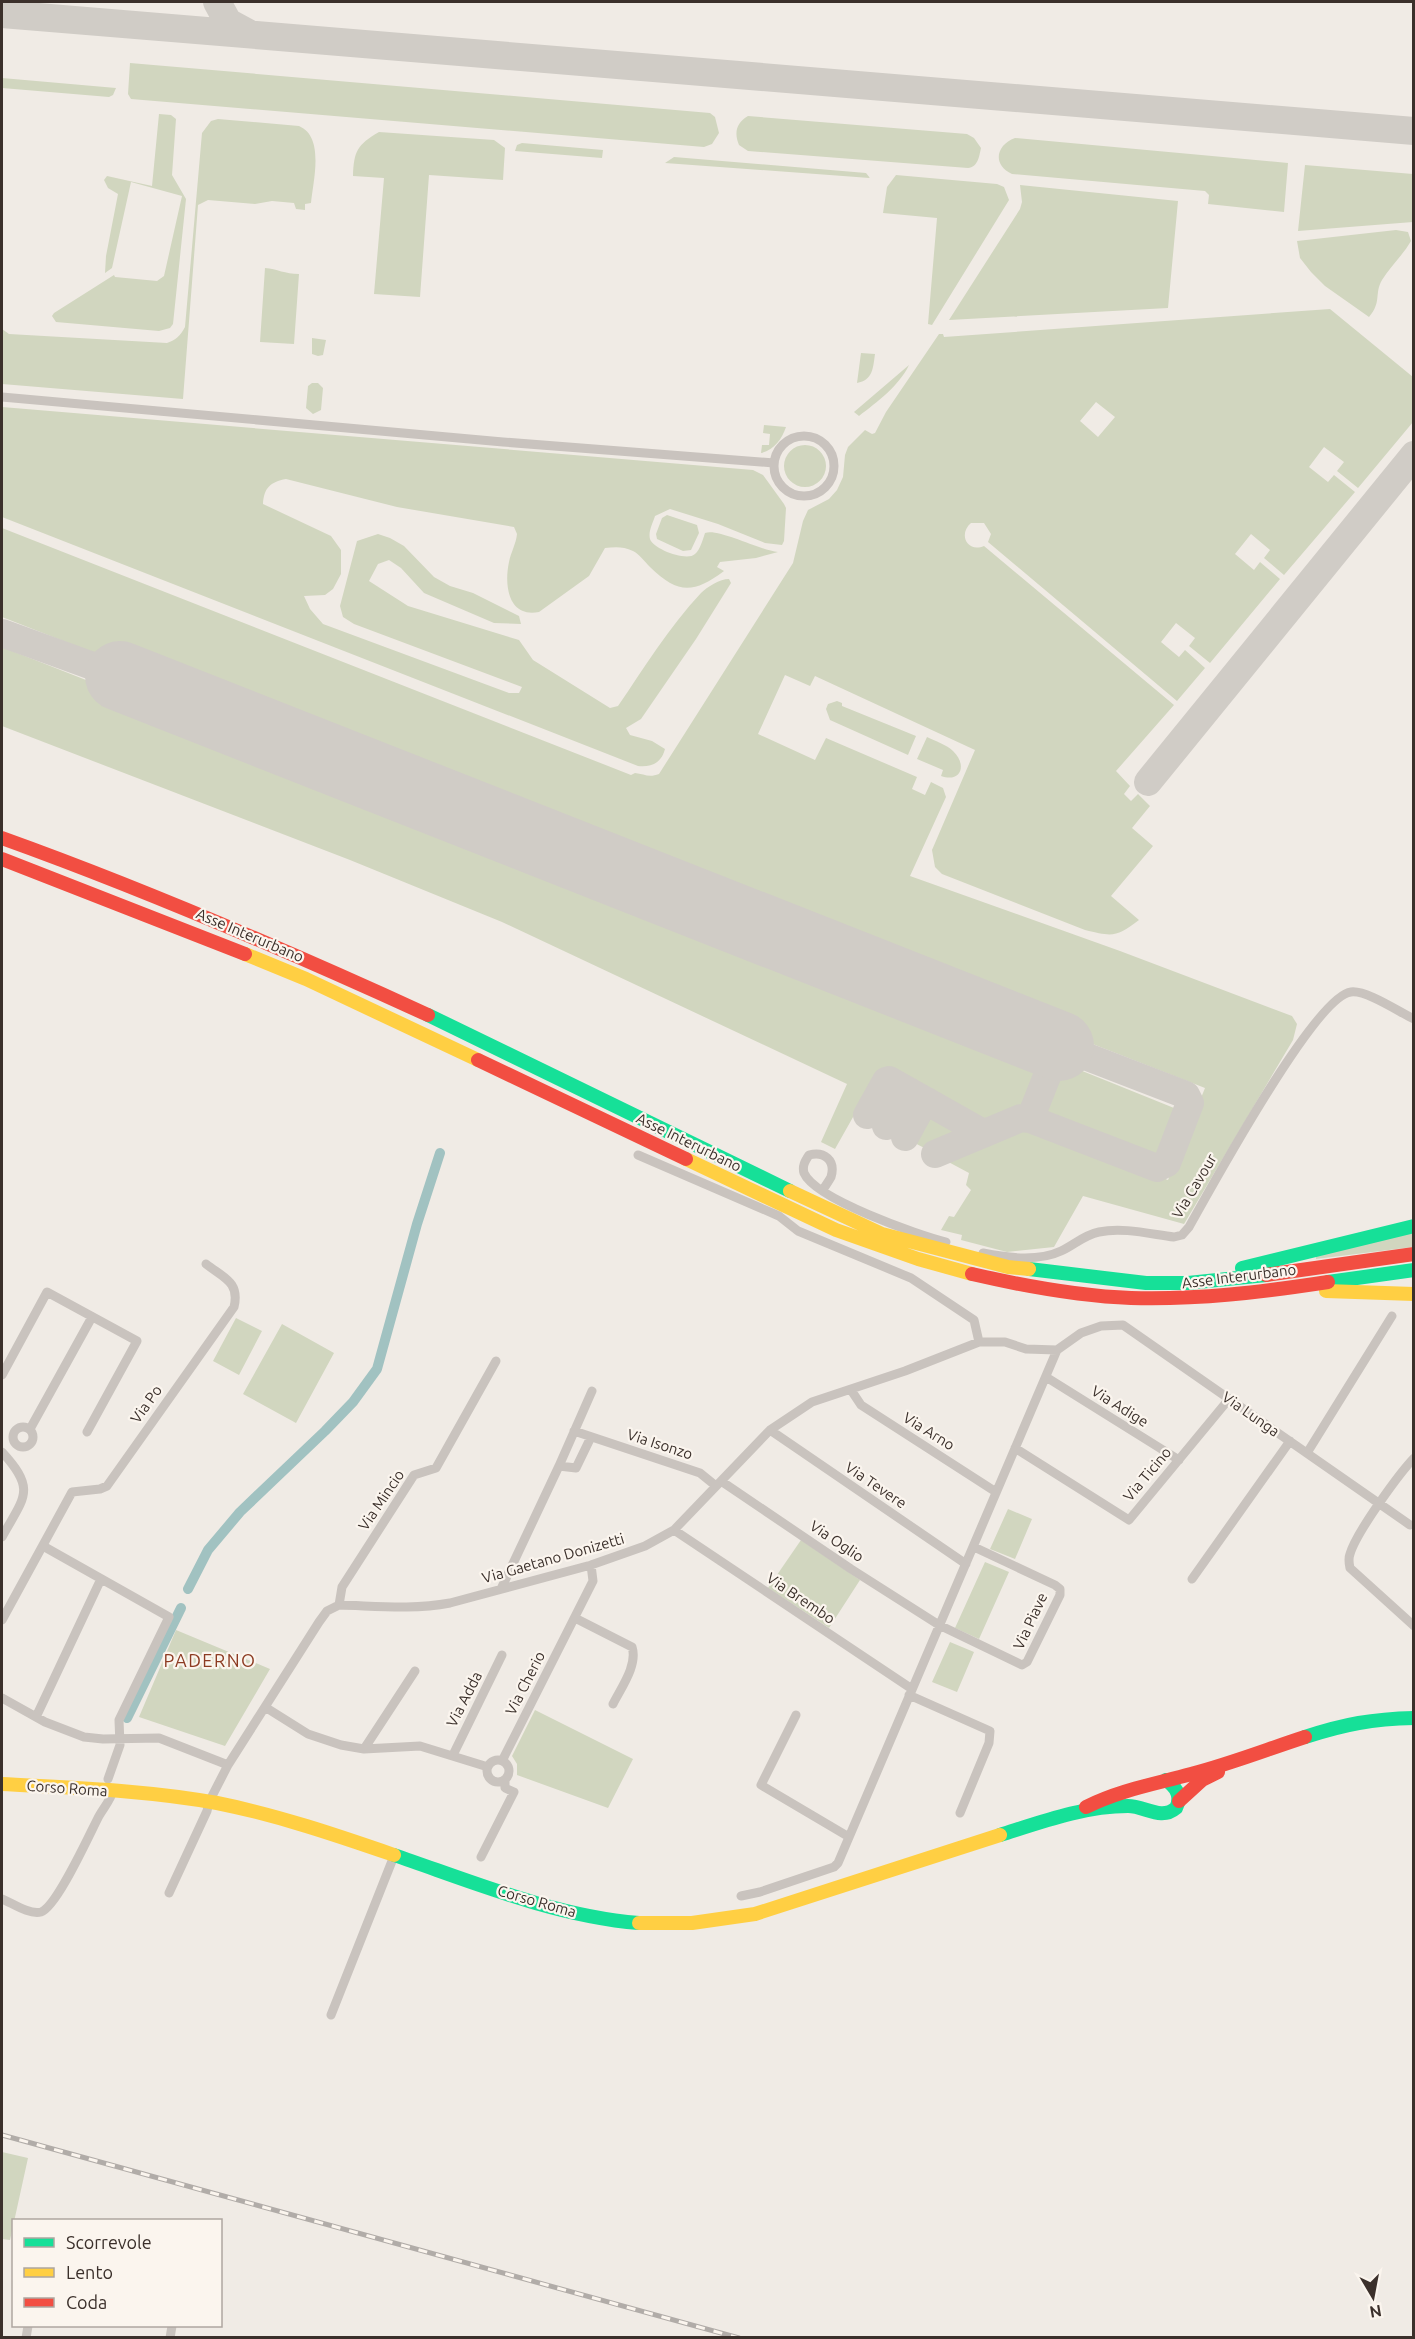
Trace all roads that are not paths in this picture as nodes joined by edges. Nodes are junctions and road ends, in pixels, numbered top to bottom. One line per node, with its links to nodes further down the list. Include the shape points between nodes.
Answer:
1 (2, 397): 2 (street)
2 (774, 463): 2 (street, via 778,481 798,496 812,496 824,489 834,471 831,451 822,441 809,436 783,445)
3 (2, 838): 12 (main road, Asse Interurbano, via 169,901 313,962 882,1234 978,1260)
4 (2, 859): 13 (main road, Asse Interurbano, via 306,979 836,1230 911,1258 1016,1285 1116,1296 1184,1297)
5 (1413, 1019): 7 (street, Via Cavour, via 1361,993 1351,992 1334,1001 1269,1088 1182,1235 1099,1232 1060,1251 1009,1258 911,1233 856,1210)
6 (638, 1155): 17 (street, via 779,1216 798,1231 911,1278 974,1320)
7 (823, 1190)
8 (1413, 1226): 12 (main road, via 1229,1271 1189,1275 1061,1269)
9 (1413, 1254): 12 (main road, Asse Interurbano, via 1188,1283 1146,1283)
10 (206, 1264): 45 (street, Via Po, via 234,1285 234,1307 107,1486 72,1492)
11 (1413, 1270): 13 (main road, Asse Interurbano)
12 (1044, 1272)
13 (1299, 1285): 14 (main road, via 1316,1292)
14 (1413, 1294)
15 (1392, 1316): 35 (street)
16 (92, 1317): 20 (street, via 47,1292); 25 (street); 28 (street, via 137,1341)
17 (979, 1342): 18 (street, Via Gaetano Donizetti); 22 (street, Via Gaetano Donizetti)
18 (1057, 1350): 21 (street); 24 (street, Via Lunga, via 1081,1333 1101,1326 1123,1325)
19 (495, 1361): 52 (street, Via Mincio, via 436,1468 414,1475 342,1587)
20 (2, 1375)
21 (1046, 1377): 33 (street); 37 (street, Via Adige)
22 (851, 1390): 26 (street, Via Gaetano Donizetti, via 812,1402); 40 (street, Via Arno, via 861,1406)
23 (592, 1391): 27 (street)
24 (1229, 1399): 32 (street, Via Lunga); 37 (street, Via Ticino)
25 (30, 1429): 30 (street, via 19,1427); 30 (street, via 33,1440 24,1448 13,1442)
26 (770, 1430): 39 (street, Via Gaetano Donizetti); 47 (street, Via Tevere)
27 (574, 1431): 31 (street, Via Isonzo); 38 (street)
28 (87, 1432)
29 (2, 1434): 30 (street)
30 (12, 1436)
31 (591, 1437): 38 (street, via 576,1468); 39 (street, Via Isonzo, via 700,1473)
32 (1290, 1441): 35 (street, Via Lunga); 50 (street)
33 (1015, 1448): 37 (street, Via Ticino, via 1128,1520); 40 (street)
34 (2, 1452): 44 (street, via 23,1479 24,1490)
35 (1307, 1453): 41 (street, Via Lunga)
36 (1413, 1458): 41 (street)
37 (1179, 1460)
38 (559, 1466): 51 (street)
39 (718, 1483): 43 (street, Via Gaetano Donizetti); 55 (street, Via Oglio)
40 (996, 1492): 46 (street)
41 (1380, 1504): 42 (street, Via Lunga); 56 (street, via 1349,1556 1350,1568)
42 (1410, 1525)
43 (674, 1530): 48 (street, Via Gaetano Donizetti, via 645,1546); 59 (street, Via Brembo)
44 (2, 1537)
45 (43, 1546): 49 (street); 54 (street, Via Po)
46 (974, 1547): 47 (street); 55 (street, Via Piave, via 1055,1585 1060,1595 1022,1665)
47 (966, 1564): 55 (street)
48 (591, 1565): 51 (street, Via Gaetano Donizetti); 53 (street, Via Cherio, via 593,1581)
49 (101, 1579): 64 (street); 66 (street, via 169,1617 119,1720)
50 (1192, 1579)
51 (501, 1589): 52 (street, Via Gaetano Donizetti, via 428,1607)
52 (339, 1605): 62 (street, via 327,1611 319,1622)
53 (575, 1618): 61 (street, via 632,1647 633,1663); 70 (street, Via Cherio)
54 (2, 1620)
55 (939, 1625): 59 (street)
56 (1413, 1626)
57 (502, 1656): 69 (street, Via Adda)
58 (415, 1671): 67 (street)
59 (911, 1692): 81 (street, via 990,1731 989,1743); 83 (street)
60 (2, 1698): 64 (street)
61 (613, 1704)
62 (266, 1707): 67 (street, via 308,1734); 71 (street)
63 (796, 1714): 83 (street, via 761,1785)
64 (36, 1717): 66 (street, via 84,1737)
65 (1413, 1718): 68 (main road, via 1342,1725)
66 (119, 1738): 71 (street, via 159,1738); 77 (street)
67 (364, 1749): 69 (street, via 420,1746)
68 (1260, 1752): 74 (main road); 78 (main road, via 1202,1780)
69 (453, 1755): 72 (street)
70 (502, 1761): 72 (street); 73 (street, via 509,1770)
71 (228, 1765): 79 (street)
72 (488, 1767): 73 (street, via 489,1778 494,1782)
73 (505, 1780): 85 (street, via 505,1788 514,1792)
74 (1166, 1780): 75 (main road, Corso Roma); 78 (main road, via 1176,1786)
75 (1152, 1783): 80 (main road, via 1144,1797); 82 (main road, Corso Roma, via 1108,1796)
76 (2, 1784): 77 (main road, Corso Roma)
77 (110, 1785): 79 (main road, Corso Roma); 88 (street, via 110,1800 50,1905 33,1912)
78 (1179, 1801): 80 (main road, Corso Roma, via 1168,1814)
79 (209, 1802): 84 (main road, Corso Roma, via 300,1824); 86 (street)
80 (1148, 1809): 82 (main road, Corso Roma, via 1123,1806)
81 (960, 1813)
82 (1070, 1815): 84 (main road, Corso Roma, via 782,1906 696,1923 627,1922 581,1914)
83 (849, 1837): 87 (street, via 834,1867)
84 (394, 1856): 89 (street)
85 (481, 1857)
86 (169, 1893)
87 (741, 1896)
88 (2, 1899)
89 (332, 2015)

